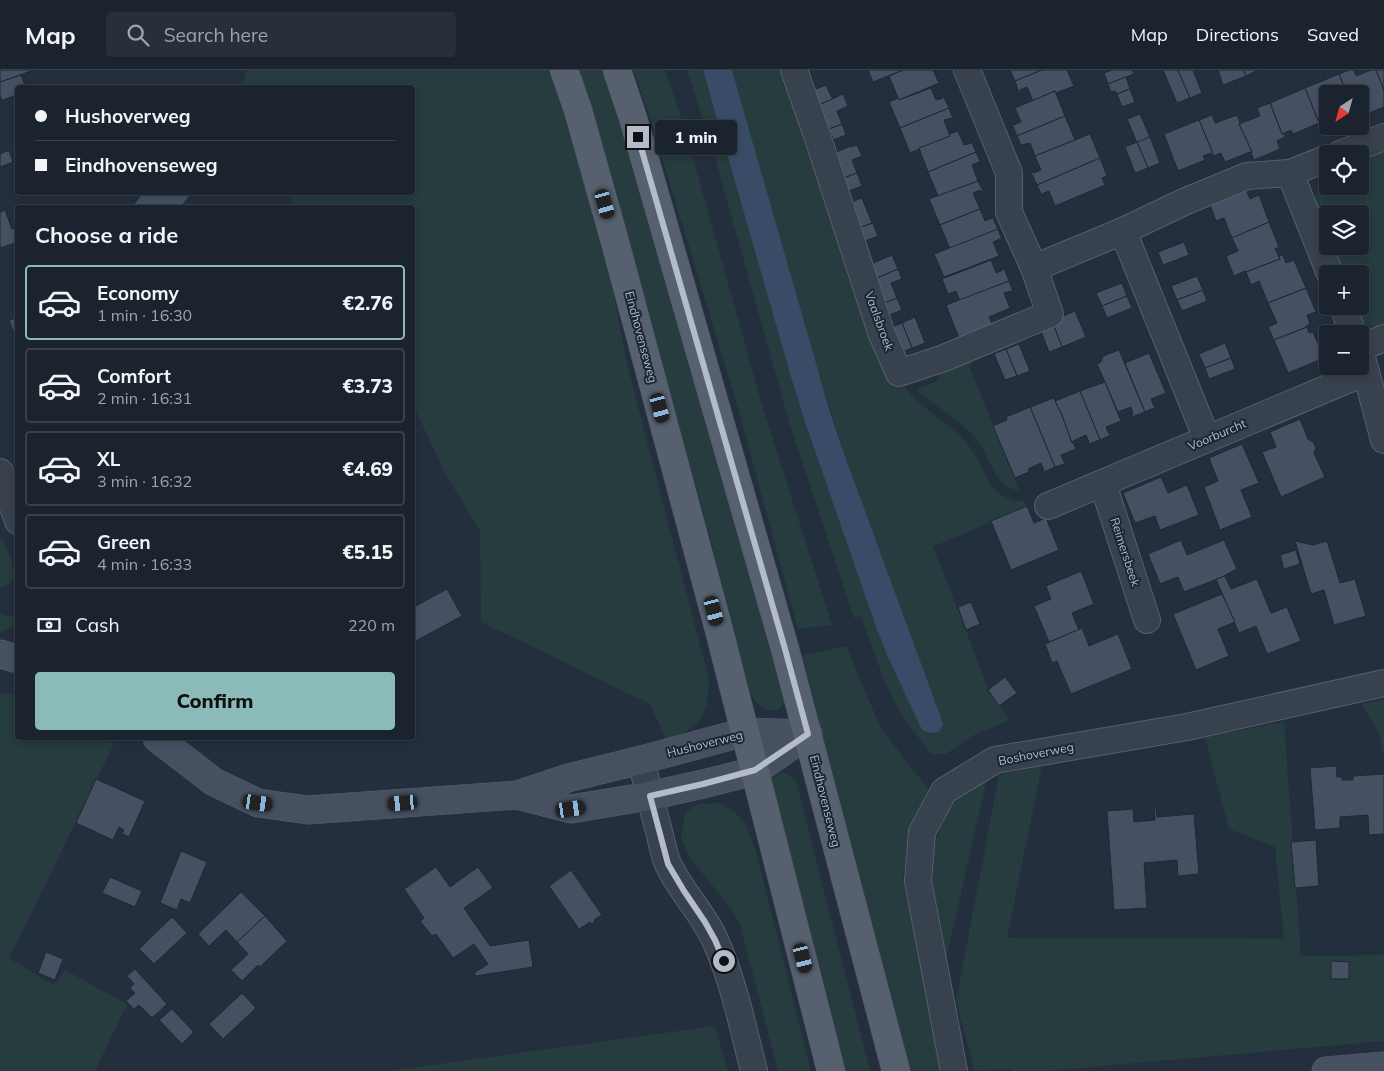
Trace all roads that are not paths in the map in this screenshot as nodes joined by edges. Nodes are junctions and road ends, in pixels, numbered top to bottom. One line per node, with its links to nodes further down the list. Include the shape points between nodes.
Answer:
1 (564, 70): 26 (main road, Eindhovenseweg, via 615,242)
2 (616, 70): 27 (main road, Eindhovenseweg, via 638,137)
3 (794, 70): 11 (street, Vaalsbroek, via 881,332 899,373 1050,314)
4 (967, 70): 11 (street, Vaalsbroek, via 1010,173 1009,212)
5 (1384, 137): 6 (street)
6 (1363, 145)
7 (1319, 162): 8 (street)
8 (1290, 173): 9 (street, via 1246,176); 10 (street)
9 (1124, 231): 11 (street); 16 (street)
10 (1326, 265)
11 (1034, 268)
12 (1384, 338): 13 (street, Voorburcht)
13 (1369, 351)
14 (1328, 375): 16 (street, Voorburcht)
15 (1367, 375): 17 (street)
16 (1207, 439): 19 (street, Voorburcht)
17 (1384, 440)
18 (0, 472): 21 (street)
19 (1103, 484): 20 (street, Voorburcht); 22 (street, Reimersbeek)
20 (1048, 506)
21 (15, 513)
22 (1147, 620)
23 (0, 654): 24 (street)
24 (15, 658)
25 (1384, 683): 34 (street, Boshoverweg, via 1187,727 995,760 944,791 922,832 918,881)
26 (745, 732): 27 (street, Hushoverweg); 29 (street, Hushoverweg); 30 (main road, Eindhovenseweg)
27 (808, 734): 30 (street, Hushoverweg); 37 (main road, Eindhovenseweg)
28 (159, 740): 31 (street, Hushoverweg, via 214,782 258,803 308,810)
29 (641, 760): 31 (street, Hushoverweg, via 568,778); 32 (street)
30 (755, 770): 32 (street, Hushoverweg); 36 (main road, Eindhovenseweg)
31 (517, 795): 32 (street, Hushoverweg, via 571,809)
32 (650, 796): 35 (street, via 668,864 705,922 724,961)
33 (1384, 1066): 38 (street)
34 (953, 1069)
35 (754, 1071)
36 (831, 1071)
37 (896, 1071)
38 (1326, 1071)

